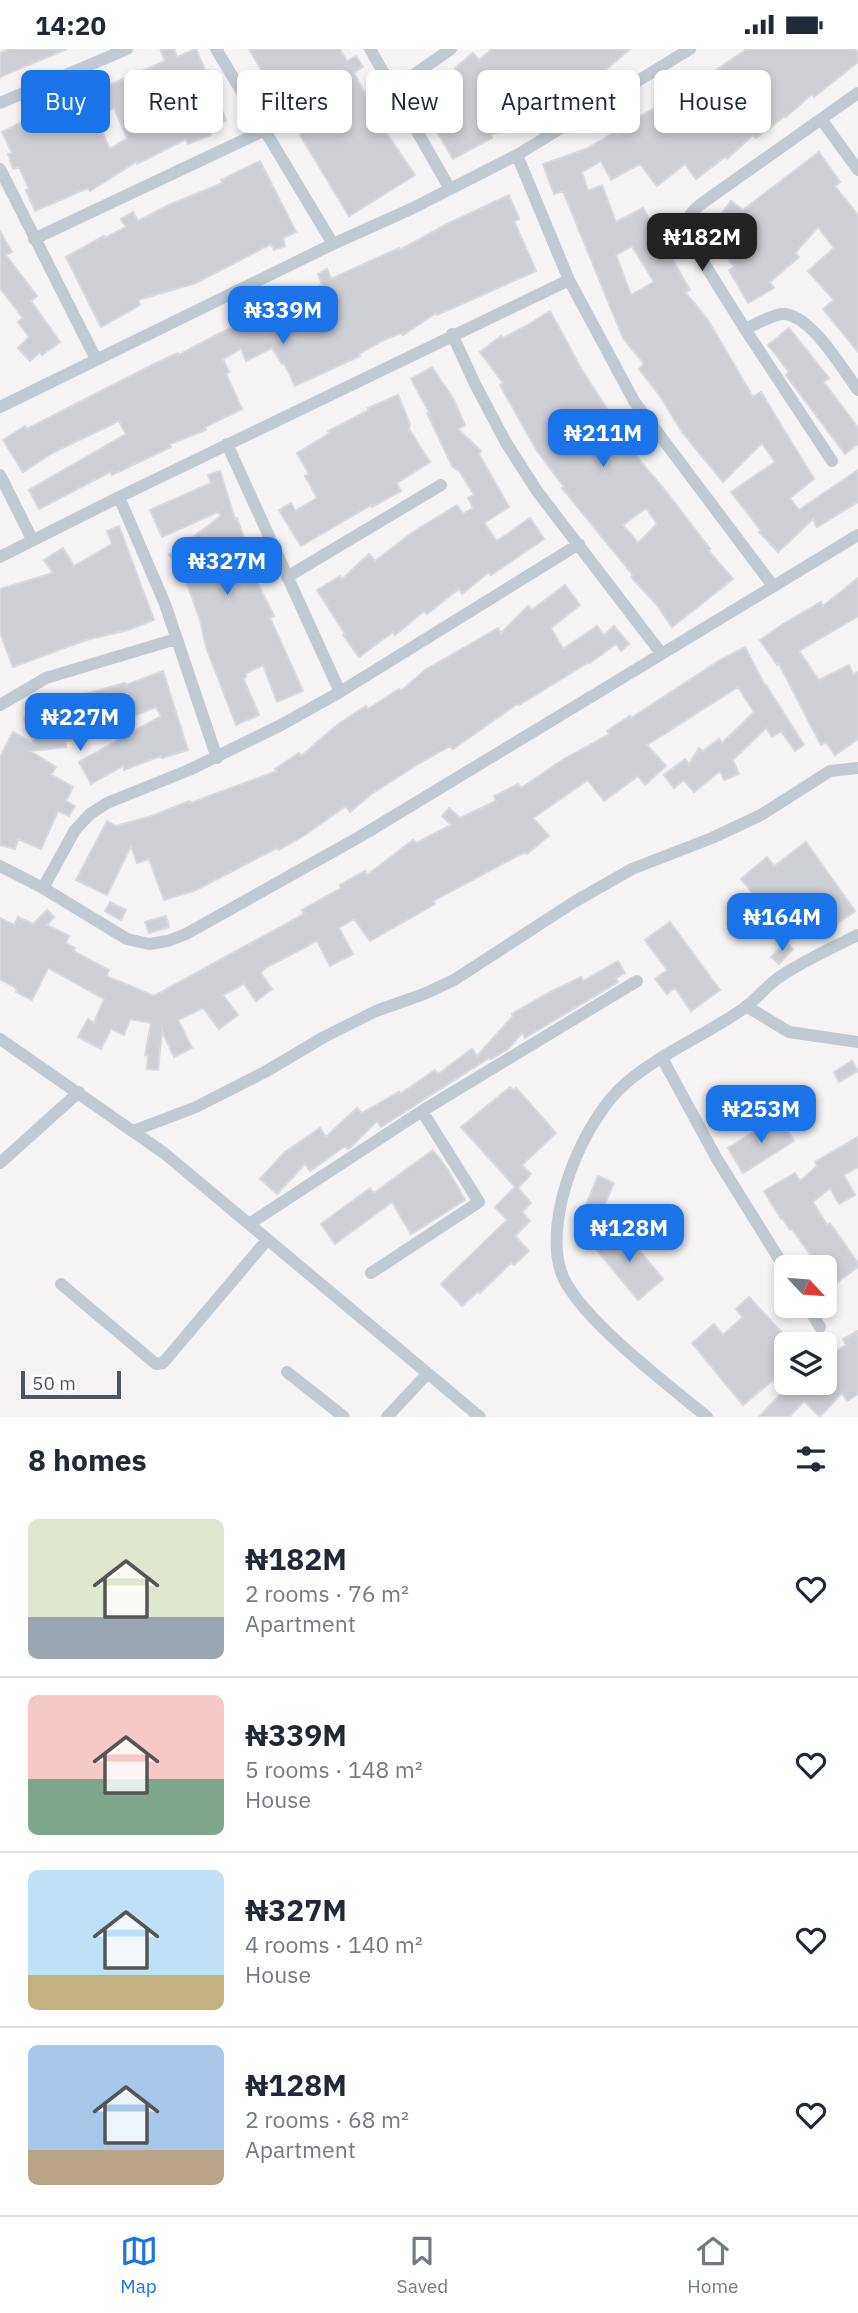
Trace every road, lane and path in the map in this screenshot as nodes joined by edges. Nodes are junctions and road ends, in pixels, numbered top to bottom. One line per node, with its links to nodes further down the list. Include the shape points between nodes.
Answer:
1 (127, 49): 10 (street)
2 (216, 49): 8 (street)
3 (370, 49): 6 (street)
4 (451, 49): 7 (street)
5 (690, 49): 15 (street)
6 (382, 70)
7 (421, 70)
8 (237, 84)
9 (858, 93): 11 (street)
10 (0, 103)
11 (821, 119): 17 (street); 22 (street, via 701,204 686,220 687,236)
12 (261, 133): 19 (street)
13 (266, 133): 20 (street)
14 (418, 133): 18 (street)
15 (517, 155): 18 (street); 21 (street)
16 (0, 169): 19 (street)
17 (858, 170)
18 (450, 189): 20 (street)
19 (34, 239): 24 (street)
20 (333, 244): 24 (street)
21 (569, 280): 23 (street); 37 (street, via 634,401)
22 (745, 329): 25 (street, via 781,314 793,316 813,330); 28 (street)
23 (452, 334): 27 (street); 34 (street, via 505,441)
24 (96, 359): 26 (street)
25 (858, 390)
26 (1, 406)
27 (227, 444): 31 (street); 36 (street)
28 (832, 461)
29 (0, 475): 33 (street)
30 (441, 485): 36 (street)
31 (119, 497): 33 (street); 38 (street, via 166,604)
32 (858, 535): 37 (street)
33 (32, 539): 35 (street)
34 (579, 544): 39 (street); 40 (street)
35 (0, 557)
36 (288, 577): 40 (street)
37 (773, 586): 39 (street)
38 (176, 639): 41 (street, via 46,678); 42 (street)
39 (661, 653): 45 (street, via 360,836 177,937 149,944 127,939)
40 (340, 692): 42 (street)
41 (0, 705)
42 (217, 758): 45 (street, via 90,814 75,830)
43 (858, 768): 54 (street, via 830,771 761,815 632,869 454,980 376,1011 196,1107)
44 (0, 866): 45 (street)
45 (43, 888)
46 (858, 935): 48 (street, via 778,978)
47 (637, 981): 53 (street)
48 (746, 1006): 50 (street, via 789,1032); 51 (street)
49 (0, 1039): 52 (street)
50 (858, 1042)
51 (662, 1058): 58 (street); 69 (street, via 625,1084 599,1115 578,1152 564,1193 556,1246 562,1274 583,1306)
52 (79, 1091): 54 (street); 55 (street)
53 (422, 1111): 56 (street); 59 (street, via 479,1202)
54 (133, 1131): 56 (street)
55 (0, 1163)
56 (249, 1224): 57 (street)
57 (267, 1240): 60 (street, via 163,1363 156,1364); 64 (street)
58 (777, 1255)
59 (371, 1273)
60 (61, 1284)
61 (815, 1318): 62 (street)
62 (820, 1327)
63 (287, 1372): 65 (street)
64 (427, 1374): 67 (street); 68 (street)
65 (328, 1412): 66 (street)
66 (344, 1417)
67 (387, 1417)
68 (480, 1417)
69 (708, 1417)

